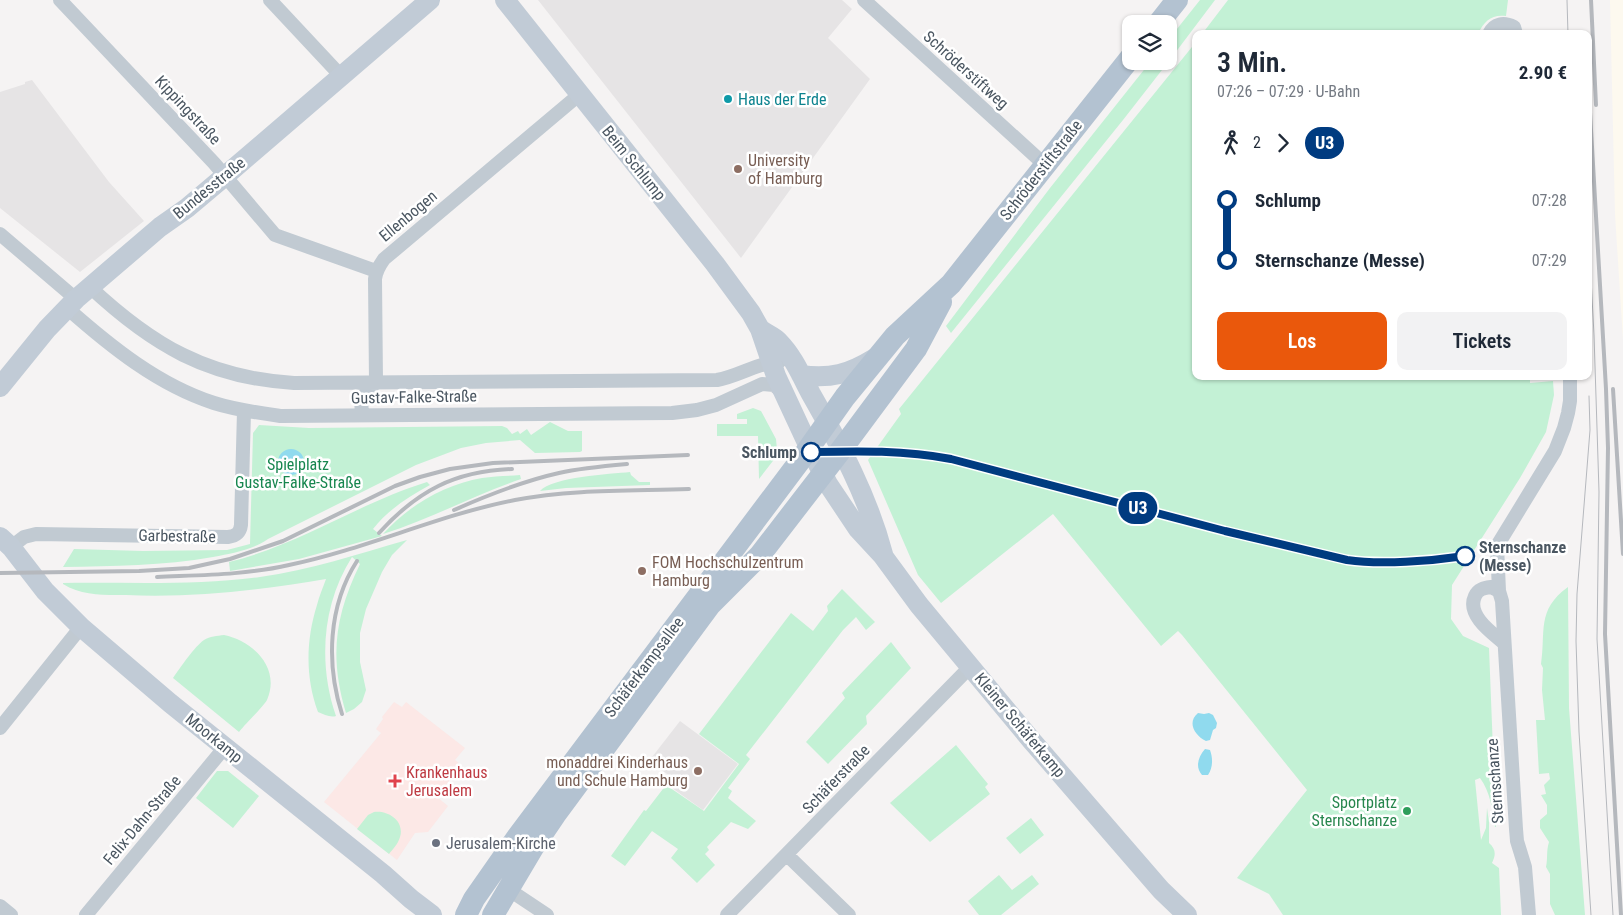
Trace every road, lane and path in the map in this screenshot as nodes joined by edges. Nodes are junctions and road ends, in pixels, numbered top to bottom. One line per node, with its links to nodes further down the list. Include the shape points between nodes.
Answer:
1 (60, 0): 14 (street, Kippingstraße)
2 (270, 0): 11 (street)
3 (430, 0): 11 (main road, Bundesstraße)
4 (504, 0): 12 (main road, Beim Schlump)
5 (864, 0): 13 (street, Schröderstiftweg)
6 (1177, 0): 7 (main road)
7 (1165, 15)
8 (1491, 30): 9 (street, via 1503,23)
9 (1515, 30)
10 (1122, 68): 13 (main road, Schröderstiftstraße)
11 (342, 77): 14 (main road, Bundesstraße)
12 (580, 94): 16 (street, Ellenbogen, via 384,259); 19 (main road, Beim Schlump, via 715,264)
13 (1045, 165): 17 (main road, Schröderstiftstraße)
14 (225, 176): 16 (street, Kippingstraße, via 275,235); 18 (main road, Bundesstraße)
15 (0, 234): 18 (street, Gustav-Falke-Straße)
16 (376, 271): 24 (street)
17 (951, 284): 20 (main road, Schröderstiftstraße, via 895,336); 31 (main road, Schröderstiftstraße, via 916,349)
18 (78, 298): 24 (street, Gustav-Falke-Straße, via 115,310 176,351 232,374 294,383); 25 (main road, Bundesstraße, via 47,329); 27 (street, Gustav-Falke-Straße, via 87,326 164,381 197,397)
19 (760, 329): 21 (main road, Beim Schlump); 22 (main road, Beim Schlump, via 780,342)
20 (879, 356): 22 (main road, via 838,375 820,377); 29 (main road, Schröderstiftstraße)
21 (771, 362): 22 (street, Gustav-Falke-Straße, via 782,361); 24 (street, Gustav-Falke-Straße, via 717,380); 26 (main road, Beim Schlump)
22 (798, 371): 29 (main road, Beim Schlump)
23 (1570, 380): 35 (street, Sternschanze, via 1568,413 1555,451 1497,546)
24 (376, 382): 28 (street, via 362,399)
25 (0, 387)
26 (783, 393): 28 (street, Gustav-Falke-Straße, via 774,385 762,384 716,405 672,412); 30 (main road, Beim Schlump)
27 (244, 411): 28 (street, Gustav-Falke-Straße, via 281,416); 33 (street, Garbestraße, via 241,525 237,535 31,535)
28 (362, 415)
29 (826, 422): 30 (main road, Schäferkampsallee); 31 (main road, Beim Schlump)
30 (808, 447): 32 (main road, Beim Schlump); 48 (main road, Schäferkampsallee, via 518,836)
31 (841, 450): 32 (main road, Schäferkampsallee); 34 (main road, Kleiner Schäferkamp, via 871,516)
32 (823, 474): 34 (main road, Kleiner Schäferkamp, via 858,529); 43 (main road, Schäferkampsallee, via 760,555 710,605 555,815 534,846)
33 (5, 542): 36 (main road, Moorkamp, via 44,591)
34 (883, 556): 38 (main road, Kleiner Schäferkamp)
35 (1499, 591): 37 (street, Sternschanze); 37 (street, via 1491,587 1481,590 1474,598 1474,610 1484,625)
36 (82, 627): 39 (street); 40 (main road, Moorkamp)
37 (1504, 643): 55 (street, Sternschanze, via 1517,841 1525,867)
38 (971, 666): 41 (street, Schäferstraße); 42 (main road, Kleiner Schäferkamp)
39 (0, 728)
40 (225, 748): 46 (street, Felix-Dahn-Straße); 47 (main road, Moorkamp)
41 (786, 855): 51 (street, Schäferstraße); 52 (street)
42 (1161, 890): 53 (main road, Kleiner Schäferkamp); 54 (main road, Kleiner Schäferkamp)
43 (516, 894): 49 (main road, Schäferkampsallee); 50 (street)
44 (0, 906): 45 (street)
45 (11, 915)
46 (86, 915)
47 (432, 915)
48 (466, 915)
49 (494, 915)
50 (547, 915)
51 (726, 915)
52 (848, 915)
53 (1177, 915)
54 (1187, 915)
55 (1529, 915)

